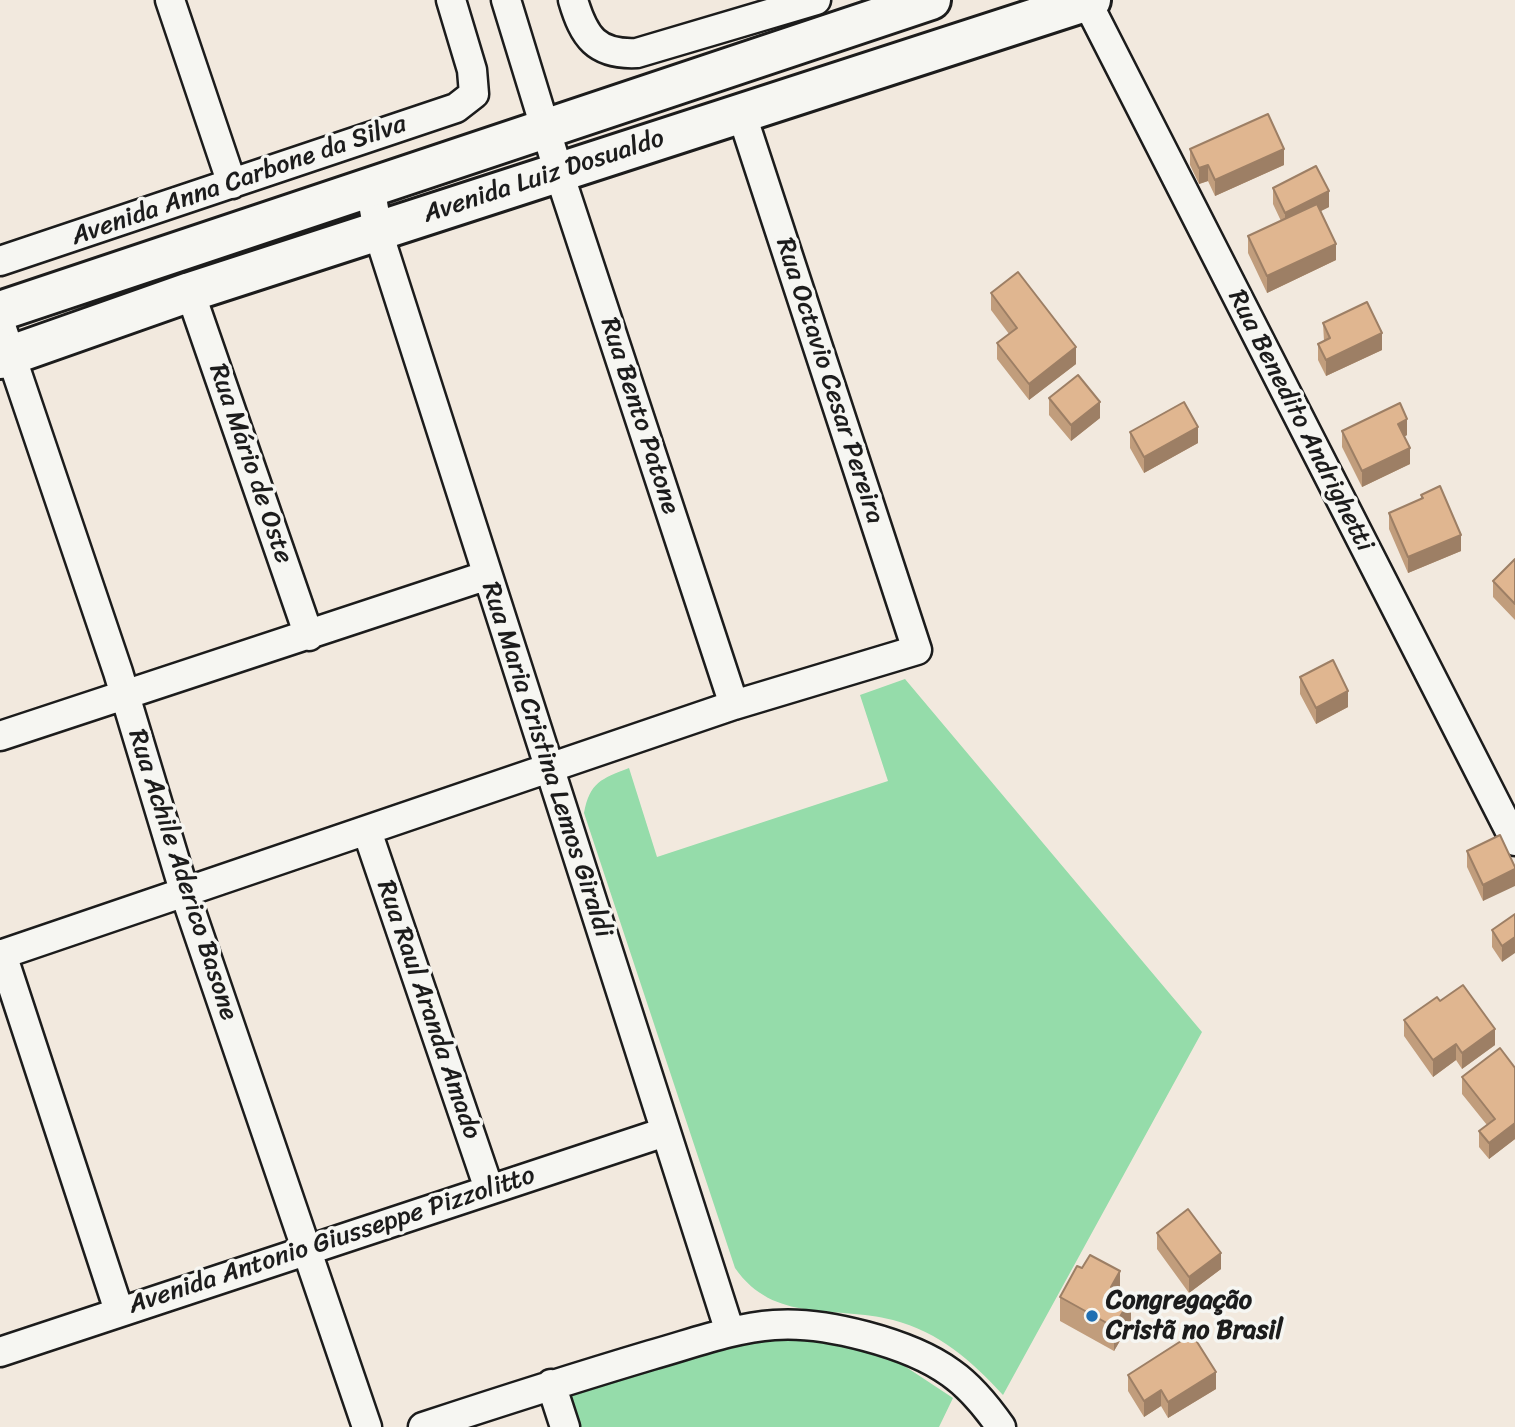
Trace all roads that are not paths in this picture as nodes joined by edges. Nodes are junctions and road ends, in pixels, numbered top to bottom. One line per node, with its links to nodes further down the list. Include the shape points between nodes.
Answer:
1 (170, 0): 11 (street)
2 (451, 0): 11 (street, Avenida Anna Carbone da Silva, via 472,70 474,93 456,108)
3 (506, 0): 9 (street, Rua Bento Patone)
4 (573, 0): 5 (street, via 591,40 620,54 637,53)
5 (817, 0)
6 (931, 0): 9 (street, Avenida Luiz Dosualdo)
7 (1087, 0): 8 (street, Avenida Luiz Dosualdo); 25 (street, Rua Benedito Andrighetti)
8 (741, 111): 10 (street, Avenida Luiz Dosualdo); 21 (street, Rua Octavio Cesar Pereira, via 917,650)
9 (545, 127): 10 (street, Rua Bento Patone); 12 (street, Avenida Luiz Dosualdo)
10 (559, 173): 13 (street, Avenida Luiz Dosualdo); 21 (street, Rua Bento Patone)
11 (232, 184): 14 (street, Avenida Anna Carbone da Silva)
12 (370, 186): 13 (street, Rua Maria Cristina Lemos Giraldi); 16 (street, Avenida Luiz Dosualdo)
13 (378, 232): 15 (street, Avenida Luiz Dosualdo); 18 (street, Rua Maria Cristina Lemos Giraldi)
14 (0, 261)
15 (190, 292): 17 (street, Avenida Luiz Dosualdo); 19 (street, Rua Mário de Oste)
16 (0, 312)
17 (4, 346): 20 (street, Rua Achile Aderico Basone)
18 (485, 576): 19 (street); 23 (street, Rua Maria Cristina Lemos Giraldi)
19 (309, 636): 20 (street)
20 (125, 696): 22 (street); 26 (street, Rua Achile Aderico Basone)
21 (734, 705): 23 (street)
22 (0, 736)
23 (550, 768): 24 (street); 28 (street, Rua Maria Cristina Lemos Giraldi)
24 (367, 831): 26 (street); 29 (street, Rua Raul Aranda Amado)
25 (1515, 841)
26 (186, 894): 27 (street); 30 (street, Rua Achile Aderico Basone)
27 (1, 954): 31 (street)
28 (665, 1132): 29 (street, Avenida Antonio Giusseppe Pizzolitto); 32 (street, Rua Maria Cristina Lemos Giraldi)
29 (489, 1189): 30 (street, Avenida Antonio Giusseppe Pizzolitto)
30 (307, 1249): 31 (street, Avenida Antonio Giusseppe Pizzolitto); 35 (street, Rua Achile Aderico Basone)
31 (119, 1311): 33 (street, Avenida Antonio Giusseppe Pizzolitto)
32 (730, 1332): 34 (street); 38 (street, via 775,1325 822,1327 911,1352 950,1372)
33 (0, 1352)
34 (551, 1384): 36 (street); 37 (street)
35 (367, 1427)
36 (423, 1427)
37 (565, 1427)
38 (1001, 1427)

